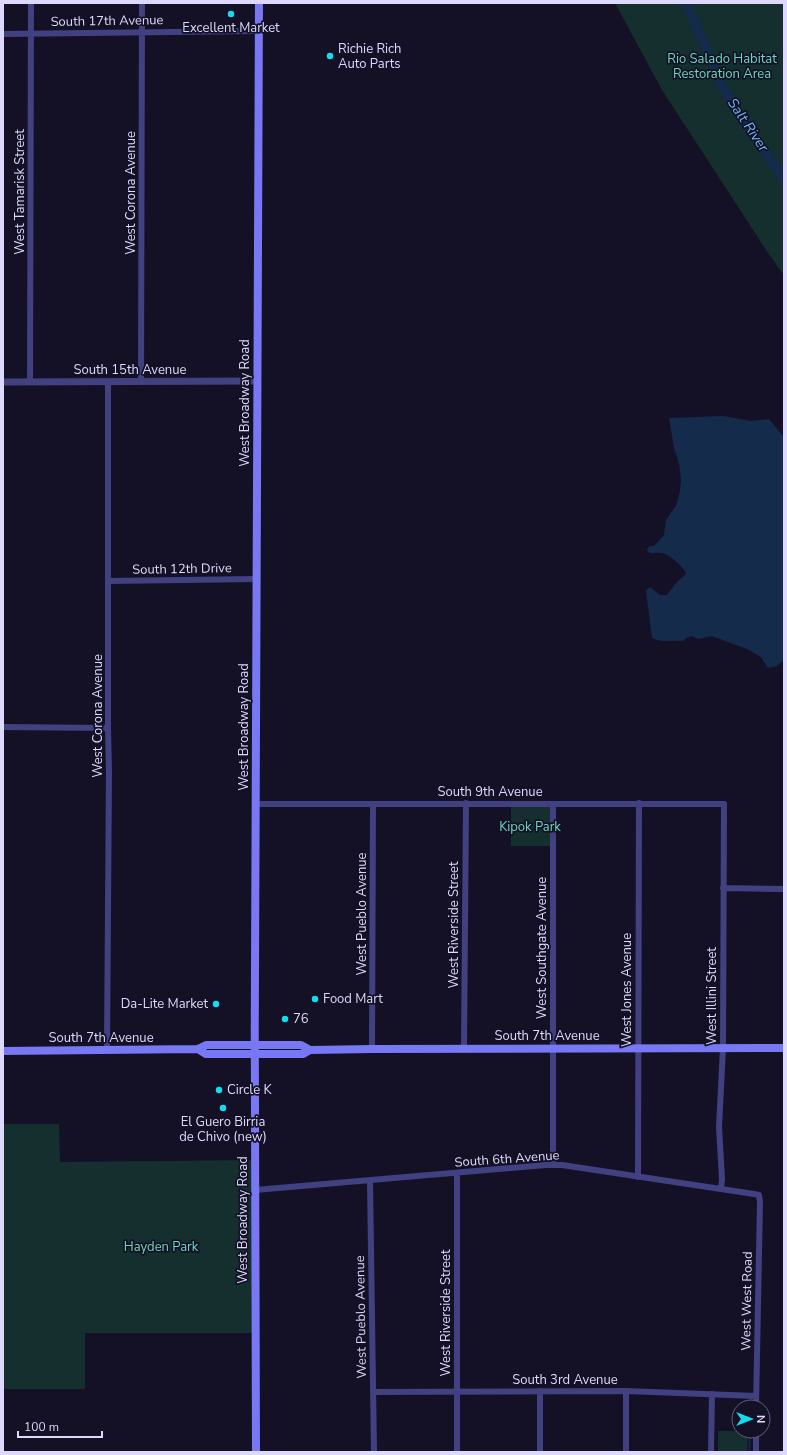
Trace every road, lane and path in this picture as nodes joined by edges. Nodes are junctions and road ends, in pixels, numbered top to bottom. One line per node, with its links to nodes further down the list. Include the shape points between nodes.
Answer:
1 (31, 3): 6 (street, West Tamarisk Street)
2 (142, 3): 5 (street, West Corona Avenue)
3 (259, 3): 4 (main road, West Broadway Road)
4 (259, 31): 5 (street, South 17th Avenue); 8 (main road, West Broadway Road)
5 (142, 32): 6 (street, South 17th Avenue); 12 (street, West Corona Avenue)
6 (31, 33): 7 (street, South 17th Avenue); 10 (street, West Tamarisk Street)
7 (3, 34)
8 (257, 381): 12 (street, South 15th Avenue); 13 (main road, West Broadway Road)
9 (3, 382): 10 (street, South 15th Avenue)
10 (30, 382): 11 (street, South 15th Avenue)
11 (108, 382): 12 (street, South 15th Avenue); 14 (street, West Corona Avenue)
12 (141, 382)
13 (256, 579): 14 (street, South 12th Drive); 19 (main road, West Broadway Road)
14 (108, 581): 16 (street, West Corona Avenue)
15 (3, 726): 16 (street)
16 (108, 728): 33 (street, West Corona Avenue)
17 (466, 803): 20 (street, South 9th Avenue); 21 (street, South 9th Avenue); 26 (street, West Riverside Street)
18 (639, 803): 21 (street, South 9th Avenue); 22 (street, South 9th Avenue); 28 (street, West Jones Avenue)
19 (255, 804): 20 (street, South 9th Avenue); 25 (main road, West Broadway Road)
20 (373, 804): 32 (street, West Pueblo Avenue)
21 (553, 804): 27 (street, West Southgate Avenue)
22 (724, 804): 23 (street, West Illini Street)
23 (723, 888): 24 (street); 29 (street, West Illini Street)
24 (784, 889)
25 (255, 1045): 31 (main road, South 7th Avenue, via 206,1045); 34 (main road, South 7th Avenue, via 301,1045); 36 (main road, West Broadway Road)
26 (464, 1048): 27 (main road, South 7th Avenue); 32 (main road, South 7th Avenue)
27 (553, 1048): 28 (main road, South 7th Avenue); 37 (street, West Southgate Avenue)
28 (637, 1048): 29 (main road, South 7th Avenue); 39 (street, West Jones Avenue)
29 (723, 1048): 30 (main road, South 7th Avenue); 41 (street, West Illini Street, via 719,1127 722,1179)
30 (784, 1048)
31 (198, 1049): 33 (main road, South 7th Avenue); 36 (main road, South 7th Avenue, via 206,1054)
32 (372, 1049): 34 (main road, South 7th Avenue)
33 (107, 1050): 35 (main road, South 7th Avenue)
34 (310, 1050): 36 (main road, South 7th Avenue, via 303,1054)
35 (3, 1051)
36 (255, 1054): 42 (main road, West Broadway Road)
37 (553, 1165): 38 (street, South 6th Avenue); 39 (street, South 6th Avenue)
38 (458, 1173): 40 (street, South 6th Avenue); 44 (street, West Riverside Street)
39 (638, 1177): 41 (street, South 6th Avenue)
40 (370, 1181): 42 (street, South 6th Avenue); 47 (street, West Pueblo Avenue)
41 (720, 1189): 43 (street, South 6th Avenue)
42 (255, 1190): 51 (main road, West Broadway Road)
43 (759, 1195): 49 (street, West West Road)
44 (457, 1391): 45 (street, South 3rd Avenue); 47 (street, South 3rd Avenue); 53 (street, West Riverside Street)
45 (540, 1391): 46 (street, South 3rd Avenue); 54 (street)
46 (626, 1391): 48 (street, South 3rd Avenue); 55 (street)
47 (373, 1392): 52 (street, West Pueblo Avenue)
48 (712, 1394): 49 (street, South 3rd Avenue); 56 (street)
49 (756, 1396)
50 (756, 1439): 57 (street)
51 (256, 1452)
52 (374, 1452)
53 (457, 1452)
54 (540, 1452)
55 (626, 1452)
56 (712, 1452)
57 (756, 1452)

